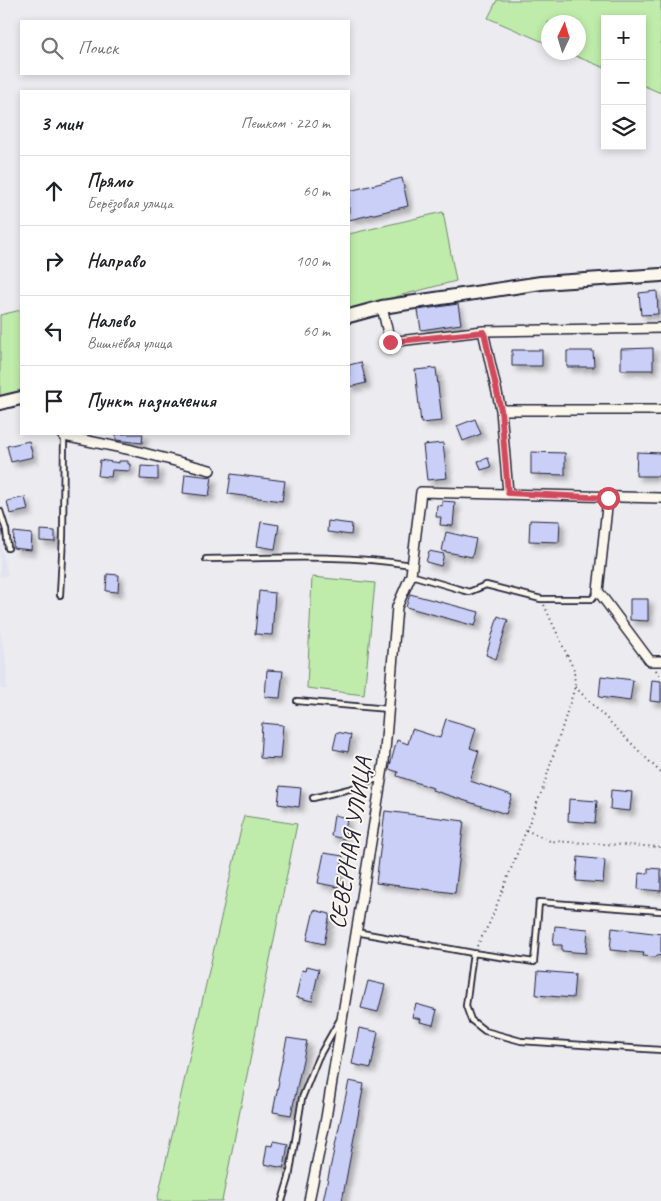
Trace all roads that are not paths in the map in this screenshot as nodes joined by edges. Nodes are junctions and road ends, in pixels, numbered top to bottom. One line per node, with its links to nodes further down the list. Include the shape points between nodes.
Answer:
1 (661, 275): 2 (street, via 541,283)
2 (382, 307): 3 (street); 5 (street, via 390,342)
3 (350, 316)
4 (661, 328): 5 (street)
5 (484, 332): 8 (street)
6 (20, 398): 7 (street)
7 (0, 403)
8 (501, 410): 9 (street); 12 (street)
9 (661, 410)
10 (64, 435): 11 (street); 21 (lane)
11 (210, 470)
12 (508, 493): 13 (street); 18 (street, СЕВЕРНАЯ УЛИЦА, via 421,492)
13 (608, 498): 14 (street); 20 (street)
14 (661, 498)
15 (0, 510): 16 (lane)
16 (8, 548)
17 (206, 558): 18 (lane, via 313,557)
18 (412, 565): 19 (street, СЕВЕРНАЯ УЛИЦА)
19 (411, 575): 20 (lane, via 469,592 486,585 541,599 592,599); 24 (street, СЕВЕРНАЯ УЛИЦА, via 397,607)
20 (598, 591): 22 (street, via 650,661)
21 (60, 595)
22 (661, 662)
23 (297, 701): 24 (lane)
24 (388, 709): 25 (street, СЕВЕРНАЯ УЛИЦА)
25 (381, 778): 26 (lane); 28 (street, СЕВЕРНАЯ УЛИЦА)
26 (313, 798)
27 (661, 911): 29 (lane, via 539,902 534,962)
28 (356, 932): 29 (lane); 30 (street, СЕВЕРНАЯ УЛИЦА)
29 (473, 953): 31 (lane, via 466,1006 471,1020 485,1031 521,1040)
30 (343, 1015): 32 (lane, via 318,1058 302,1098); 33 (street, СЕВЕРНАЯ УЛИЦА)
31 (661, 1050)
32 (282, 1201)
33 (309, 1201)

